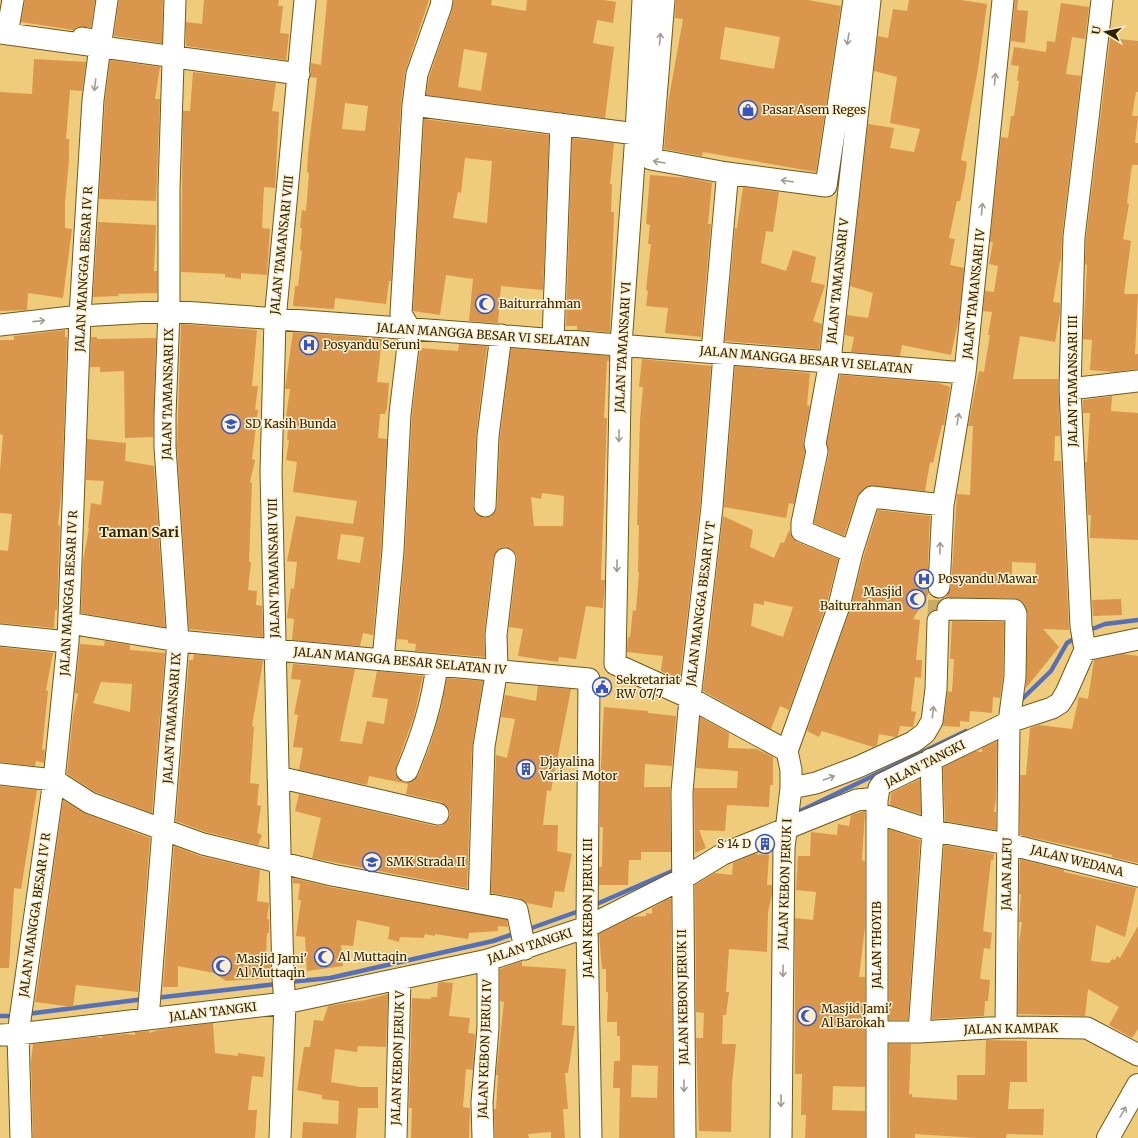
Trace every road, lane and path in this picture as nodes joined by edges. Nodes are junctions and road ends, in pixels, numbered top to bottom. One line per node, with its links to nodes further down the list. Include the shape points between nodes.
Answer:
1 (13, 0): 12 (street)
2 (107, 0): 13 (street)
3 (175, 0): 14 (street, JALAN TAMANSARI IX)
4 (305, 0): 15 (street, JALAN TAMANSARI VIII)
5 (442, 0): 16 (street, via 417,74)
6 (643, 0): 18 (street, JALAN TAMANSARI VI)
7 (664, 0): 8 (street, one-way to 7, via 826,186 651,160)
8 (854, 0)
9 (870, 0): 29 (street, JALAN TAMANSARI V)
10 (1003, 0): 30 (street, JALAN TAMANSARI IV, one-way to 10)
11 (1102, 0): 32 (street, JALAN TAMANSARI III, via 1074,237)
12 (4, 30): 13 (street)
13 (100, 44): 14 (street); 21 (street, JALAN MANGGA BESAR IV R, one-way to 21, via 93,100)
14 (173, 56): 15 (street); 20 (street, JALAN TAMANSARI IX, via 169,189)
15 (299, 74): 22 (street, JALAN TAMANSARI VIII)
16 (413, 105): 17 (street); 24 (street, via 401,314)
17 (561, 124): 18 (street); 26 (street)
18 (636, 134): 27 (street, JALAN TAMANSARI VI)
19 (727, 181): 28 (street, JALAN MANGGA BESAR IV T)
20 (170, 311): 21 (street, JALAN MANGGA BESAR VI SELATAN); 22 (street, JALAN MANGGA BESAR VI SELATAN); 42 (street, JALAN TAMANSARI IX, via 165,447)
21 (80, 316): 23 (street, JALAN MANGGA BESAR VI SELATAN, one-way to 21); 38 (street, JALAN MANGGA BESAR IV R)
22 (275, 320): 24 (street, JALAN MANGGA BESAR VI SELATAN); 43 (street, JALAN TAMANSARI VIII, via 271,472)
23 (0, 325)
24 (410, 328): 25 (street, JALAN MANGGA BESAR VI SELATAN); 44 (street, via 400,414 393,551)
25 (501, 335): 26 (street, JALAN MANGGA BESAR VI SELATAN); 34 (street, via 488,436)
26 (553, 340): 27 (street, JALAN MANGGA BESAR VI SELATAN)
27 (621, 345): 28 (street, JALAN MANGGA BESAR VI SELATAN); 45 (street, JALAN TAMANSARI VI, one-way to 45)
28 (718, 353): 29 (street, JALAN MANGGA BESAR VI SELATAN); 49 (street, JALAN MANGGA BESAR IV T, via 712,507)
29 (830, 361): 30 (street, JALAN MANGGA BESAR VI SELATAN); 35 (street, JALAN TAMANSARI V, via 802,531)
30 (965, 373): 33 (street, JALAN TAMANSARI IV, one-way to 30)
31 (1138, 381): 32 (street)
32 (1070, 389): 40 (street, JALAN TAMANSARI III)
33 (943, 505): 35 (street, via 872,497 866,506); 37 (street, JALAN TAMANSARI IV, one-way to 33)
34 (485, 506)
35 (852, 552): 51 (street, via 839,606)
36 (505, 559): 47 (street, via 496,635)
37 (939, 587)
38 (69, 632): 39 (street, JALAN MANGGA BESAR SELATAN IV); 42 (street, JALAN MANGGA BESAR SELATAN IV); 56 (street, JALAN MANGGA BESAR IV R)
39 (0, 635)
40 (1083, 638): 41 (street); 50 (street, JALAN TAMANSARI III, via 1066,693 1060,703 1052,708)
41 (1138, 639)
42 (178, 641): 43 (street, JALAN MANGGA BESAR SELATAN IV); 61 (street, JALAN TAMANSARI IX)
43 (276, 649): 44 (street, JALAN MANGGA BESAR SELATAN IV); 55 (street, JALAN TAMANSARI VIII)
44 (383, 660): 46 (street, JALAN MANGGA BESAR SELATAN IV)
45 (615, 664): 48 (street); 49 (street)
46 (437, 665): 47 (street, JALAN MANGGA BESAR SELATAN IV); 53 (street, via 431,702)
47 (498, 669): 48 (street, JALAN MANGGA BESAR SELATAN IV); 67 (street, via 484,746)
48 (589, 679): 68 (street, JALAN KEBON JERUK III)
49 (690, 698): 51 (street); 65 (street, JALAN MANGGA BESAR IV T, via 682,792)
50 (1009, 720): 52 (street, JALAN TANGKI); 57 (street, JALAN ALFU, one-way to 50, via 858,767 913,742 925,733 932,721 943,615 1015,612 1017,644); 63 (street, JALAN ALFU)
51 (787, 751): 57 (street, JALAN KEBON JERUK I, via 791,770)
52 (931, 759): 58 (street, JALAN TANGKI, via 882,784 879,788); 62 (street)
53 (407, 771)
54 (0, 774): 56 (street)
55 (278, 777): 59 (street); 64 (street, JALAN TAMANSARI VIII)
56 (54, 780): 61 (street, via 90,803); 74 (street, JALAN MANGGA BESAR IV R)
57 (791, 793): 60 (street, JALAN KEBON JERUK I)
58 (877, 807): 60 (street, JALAN TANGKI, via 868,799 857,800); 62 (street, JALAN WEDANA); 76 (street, JALAN THOYIB)
59 (438, 814)
60 (786, 826): 65 (street, JALAN TANGKI); 86 (street, JALAN KEBON JERUK I, one-way to 86)
61 (164, 830): 64 (street, via 203,844); 73 (street, JALAN TAMANSARI IX)
62 (933, 831): 63 (street, JALAN WEDANA); 77 (street)
63 (1008, 844): 66 (street, JALAN WEDANA); 75 (street, JALAN ALFU)
64 (280, 864): 67 (street, via 420,893); 72 (street, JALAN TAMANSARI VIII)
65 (682, 870): 68 (street, JALAN TANGKI); 85 (street, JALAN KEBON JERUK II, one-way to 85)
66 (1138, 876)
67 (479, 902): 69 (street, via 517,910)
68 (587, 923): 69 (street, JALAN TANGKI); 84 (street, JALAN KEBON JERUK III)
69 (523, 940): 70 (street, JALAN TANGKI)
70 (488, 960): 71 (street, JALAN TANGKI); 83 (street, JALAN KEBON JERUK IV, via 488,1028)
71 (400, 979): 72 (street, JALAN TANGKI); 82 (street, JALAN KEBON JERUK V)
72 (284, 991): 73 (street, JALAN TANGKI); 81 (street, JALAN TAMANSARI VIII)
73 (148, 1006): 74 (street, JALAN TANGKI)
74 (15, 1022): 80 (street, JALAN MANGGA BESAR IV R)
75 (1006, 1027): 77 (street, JALAN KAMPAK); 78 (street, JALAN KAMPAK, via 1087,1028)
76 (878, 1032): 77 (street, JALAN KAMPAK); 87 (street, JALAN THOYIB)
77 (919, 1032)
78 (1138, 1055)
79 (1138, 1085): 88 (main road, one-way to 79)
80 (21, 1138)
81 (280, 1138)
82 (396, 1138)
83 (482, 1138)
84 (591, 1138)
85 (685, 1138)
86 (781, 1138)
87 (877, 1138)
88 (1108, 1138)

